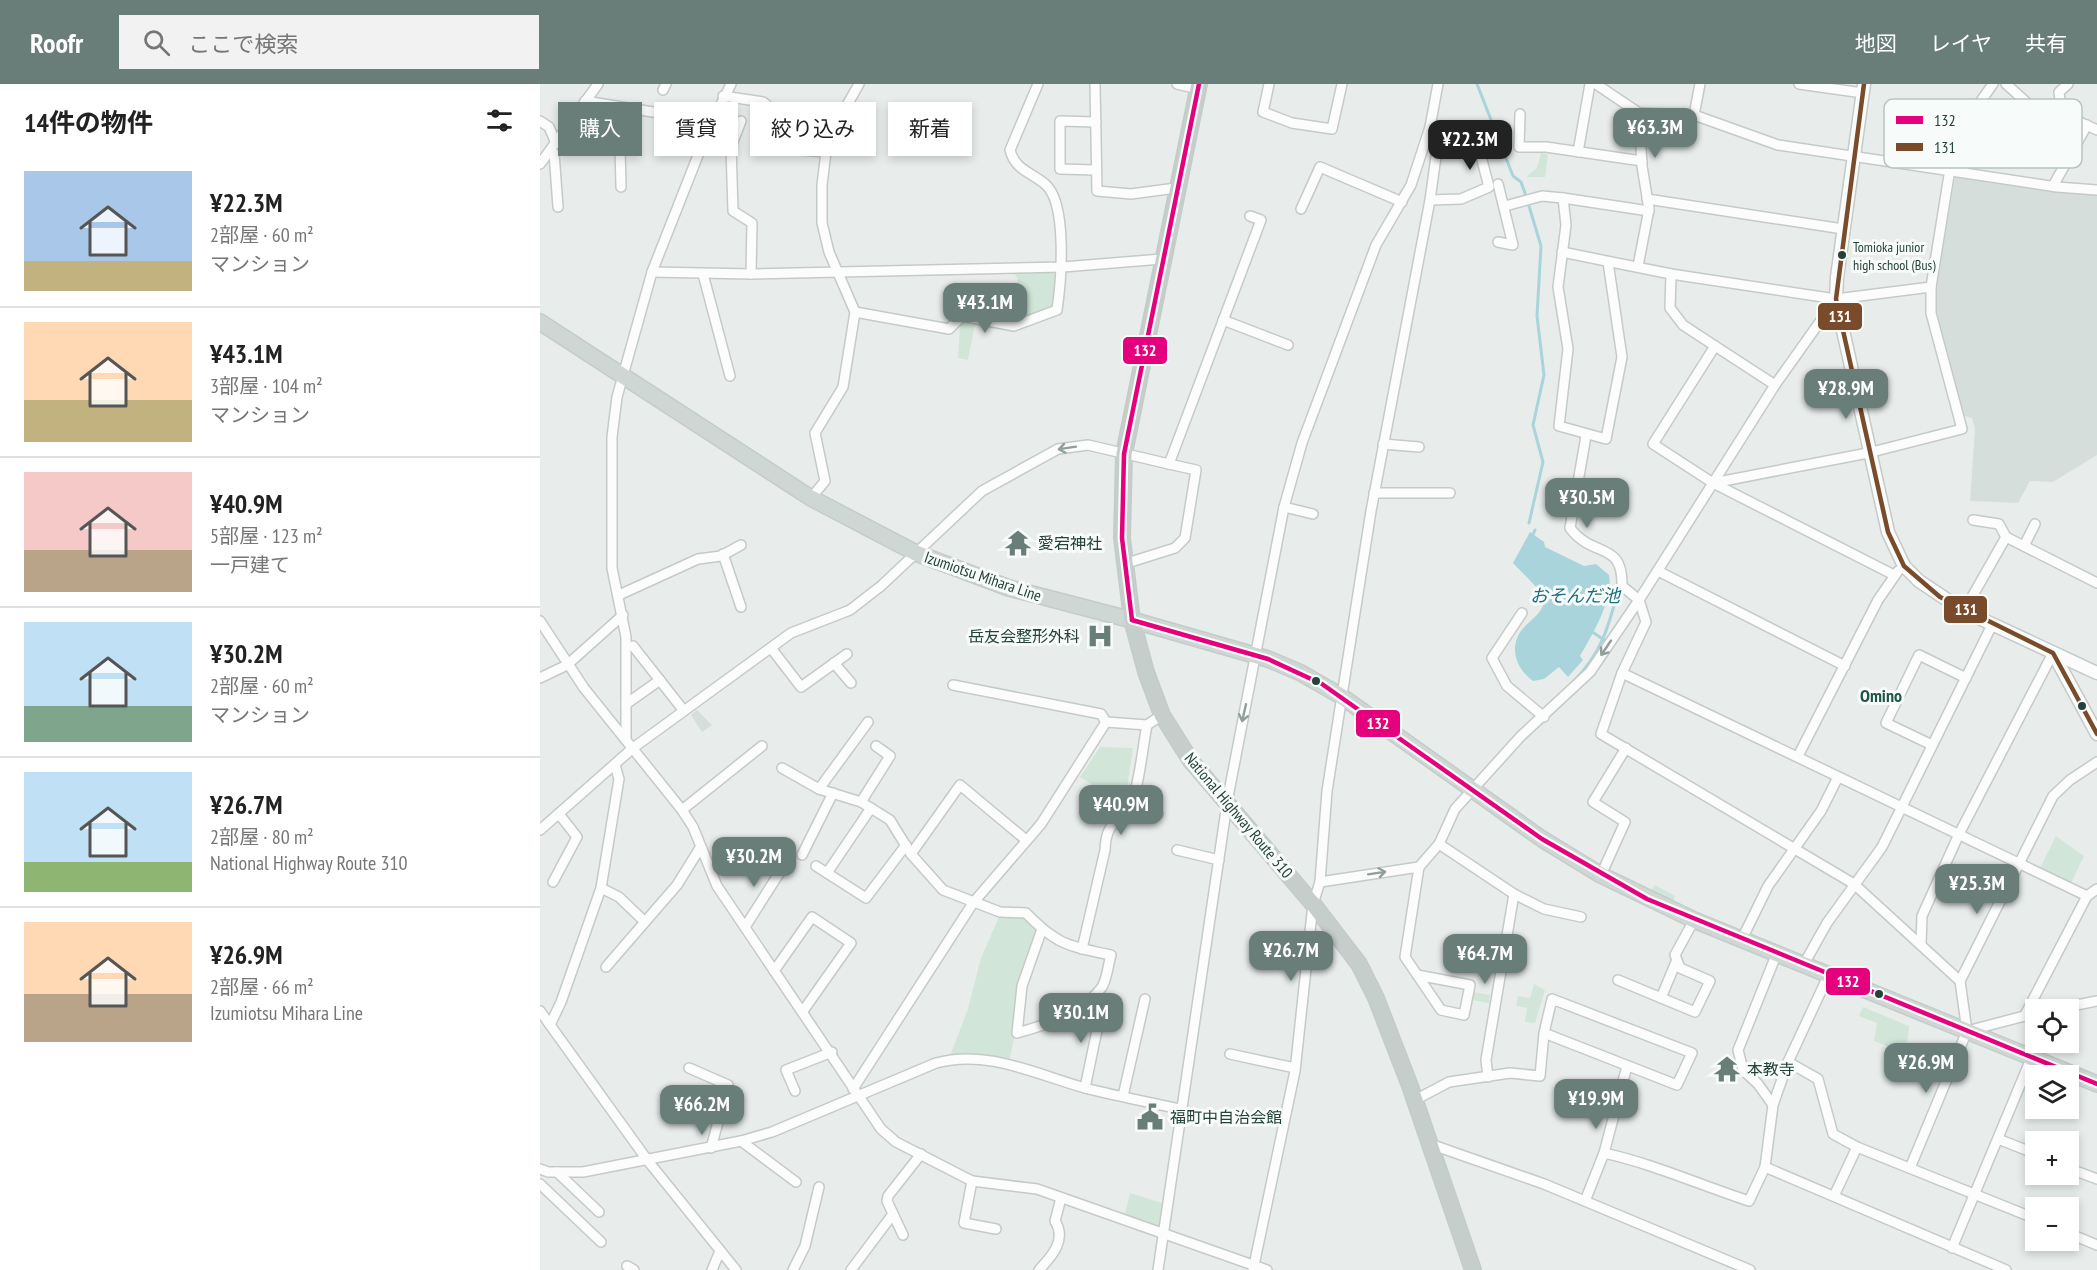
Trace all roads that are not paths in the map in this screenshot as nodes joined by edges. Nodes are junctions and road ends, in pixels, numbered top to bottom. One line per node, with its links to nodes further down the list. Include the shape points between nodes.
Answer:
1 (598, 84): 23 (street)
2 (731, 84): 19 (street)
3 (859, 84): 26 (street)
4 (1095, 84): 32 (street)
5 (1177, 84): 17 (street)
6 (1269, 84): 7 (street, via 1263,111 1292,123 1332,129)
7 (1342, 84)
8 (1438, 84): 36 (street)
9 (1590, 84): 41 (street)
10 (1596, 84): 27 (street)
11 (1700, 84): 29 (street)
12 (1799, 84): 18 (street)
13 (1993, 84): 20 (street)
14 (2006, 84): 21 (street)
15 (2068, 84): 22 (street, via 2059,92)
16 (1041, 85): 75 (street, via 1010,150 1013,161 1046,184 1056,198)
17 (1198, 87): 58 (highway, National Highway Route 310)
18 (1864, 89): 45 (street)
19 (723, 96): 24 (street); 25 (street)
20 (1982, 99)
21 (2023, 99)
22 (2059, 99)
23 (585, 102)
24 (720, 102)
25 (763, 102)
26 (849, 102)
27 (1639, 112): 29 (street); 46 (street)
28 (1520, 114): 41 (street, via 1519,147)
29 (1694, 115): 45 (street, via 1778,145)
30 (540, 121): 40 (street, via 549,127)
31 (741, 121): 35 (street)
32 (1096, 122): 53 (street); 53 (street, via 1060,121 1060,169)
33 (2082, 122): 34 (street)
34 (2087, 125): 37 (street); 38 (street)
35 (738, 129)
36 (1433, 130): 62 (street, via 1438,142); 62 (street, via 1477,141 1489,188 1461,199); 63 (street)
37 (2097, 130)
38 (2082, 134)
39 (558, 140): 40 (street)
40 (553, 147): 48 (street); 57 (street, via 620,148); 65 (street)
41 (1578, 152): 46 (street)
42 (698, 156): 76 (street)
43 (731, 156): 79 (street, via 733,211 752,223)
44 (826, 156): 77 (street, via 822,223)
45 (1855, 157): 47 (street); 69 (street)
46 (1642, 161): 61 (street)
47 (1884, 161)
48 (540, 164)
49 (1942, 168): 52 (street)
50 (1964, 168): 54 (street)
51 (2064, 168): 56 (street)
52 (1950, 169): 54 (street); 81 (street)
53 (1096, 170): 58 (street, via 1097,191 1131,194)
54 (1963, 171): 56 (street)
55 (1498, 184): 64 (street)
56 (2053, 186): 59 (street)
57 (621, 187)
58 (1176, 188): 72 (highway, National Highway Route 310)
59 (2097, 190)
60 (1563, 198): 64 (street, via 1542,196); 67 (street); 71 (street, via 1566,225)
61 (1647, 199): 67 (street); 69 (street)
62 (1430, 200): 92 (street)
63 (1402, 202): 66 (street, via 1320,167); 101 (street, via 1376,245 1302,443)
64 (1505, 206): 70 (street, via 1513,245)
65 (558, 207)
66 (1301, 209)
67 (1649, 211): 74 (street)
68 (1250, 216): 84 (street, via 1261,220)
69 (1843, 229): 82 (street)
70 (1498, 242)
71 (1562, 252): 73 (street); 91 (street, via 1558,287 1568,349 1559,426)
72 (1162, 259): 75 (street); 95 (highway, National Highway Route 310)
73 (1608, 262): 74 (street); 91 (street, via 1622,357 1606,439)
74 (1638, 266): 80 (street)
75 (1063, 267): 77 (street); 83 (street, via 1058,310 1014,326 962,316 949,329)
76 (652, 272): 78 (street); 88 (street)
77 (837, 272): 79 (street); 83 (street)
78 (703, 274): 79 (street); 89 (street)
79 (752, 274)
80 (1671, 274): 82 (street); 87 (street, via 1670,308 1683,325)
81 (1931, 287): 82 (street); 94 (street, via 1934,326 1962,429)
82 (1836, 299): 90 (street); 94 (street)
83 (855, 312): 100 (street, via 843,387 815,433 825,481)
84 (1223, 320): 86 (street); 96 (street)
85 (540, 322): 88 (main road, Izumiotsu Mihara Line)
86 (1288, 345)
87 (1715, 346): 90 (street); 97 (street, via 1653,444)
88 (621, 375): 100 (main road, Izumiotsu Mihara Line); 115 (street, via 612,437 611,483 612,568)
89 (730, 376)
90 (1775, 385): 97 (street)
91 (1586, 436): 116 (street, via 1570,528 1580,542 1613,555 1622,568 1622,586)
92 (1383, 444): 93 (street); 98 (street)
93 (1419, 447)
94 (1868, 453): 97 (street); 111 (street, via 1888,532)
95 (1124, 454): 96 (street); 108 (street, one-way to 108, via 1088,446 1059,449 982,491); 110 (highway, National Highway Route 310)
96 (1169, 464): 110 (street, via 1196,470 1185,538 1175,549)
97 (1713, 483): 112 (street); 113 (street)
98 (1374, 493): 99 (street); 139 (street)
99 (1450, 493)
100 (811, 498): 108 (main road, Izumiotsu Mihara Line)
101 (1284, 507): 102 (street); 128 (street)
102 (1312, 514)
103 (1974, 520): 105 (street, via 1999,524)
104 (2035, 524): 107 (street)
105 (2006, 537): 107 (street); 118 (street)
106 (741, 545): 109 (street)
107 (2024, 546): 114 (street)
108 (916, 553): 121 (main road, Izumiotsu Mihara Line, via 1009,588); 125 (street, via 850,610 791,633)
109 (723, 554): 115 (street, via 698,559); 117 (street)
110 (1124, 564): 121 (highway, National Highway Route 310)
111 (1904, 566): 113 (street); 118 (street)
112 (1658, 571): 116 (street); 131 (street)
113 (1894, 575): 131 (street)
114 (2097, 583)
115 (619, 595): 120 (street)
116 (1639, 600): 132 (street, via 1646,622); 143 (street, one-way to 143, via 1590,672)
117 (741, 607)
118 (1964, 611): 123 (street)
119 (1522, 613): 143 (street, via 1492,658 1507,686)
120 (622, 615): 130 (street); 140 (street, via 626,637)
121 (1132, 620): 128 (main road, Izumiotsu Mihara Line); 142 (highway, National Highway Route 310)
122 (540, 622): 130 (street)
123 (1992, 625): 126 (street); 135 (street)
124 (633, 646): 136 (street)
125 (771, 648): 129 (street, via 801,687); 141 (street)
126 (2053, 653): 133 (street); 147 (street); 171 (street)
127 (847, 654): 129 (street)
128 (1256, 656): 139 (main road, Izumiotsu Mihara Line, via 1301,673); 162 (street, one-way to 162)
129 (834, 663): 137 (street)
130 (567, 665): 134 (street); 148 (street)
131 (1845, 666): 154 (street)
132 (1622, 673): 153 (street, via 1601,734); 154 (street)
133 (2097, 673)
134 (540, 678)
135 (1966, 678): 151 (street); 151 (street, via 1919,655 1886,723)
136 (660, 680): 140 (street); 141 (street)
137 (851, 683)
138 (953, 685): 145 (street, via 1101,714)
139 (1341, 696): 160 (main road, Izumiotsu Mihara Line); 187 (street)
140 (626, 704): 148 (street)
141 (684, 711): 152 (street)
142 (1162, 715): 146 (street); 162 (highway, National Highway Route 310, via 1191,761)
143 (1544, 717): 160 (street, via 1521,736)
144 (868, 722): 159 (street)
145 (1106, 722): 146 (street); 172 (street, via 1041,824)
146 (1147, 725): 164 (street)
147 (2097, 734)
148 (626, 740): 152 (street)
149 (762, 746): 167 (street)
150 (876, 746): 163 (street, via 890,756)
151 (1932, 746): 165 (street)
152 (633, 748): 156 (street); 167 (street)
153 (1626, 748): 175 (street); 185 (street, via 1593,802 1625,822)
154 (1798, 756): 158 (street)
155 (2097, 762): 180 (street, via 2053,796)
156 (615, 765): 168 (street); 189 (street, via 619,779)
157 (782, 768): 159 (street)
158 (1838, 777): 165 (street); 175 (street, via 1821,811)
159 (819, 789): 161 (street)
160 (1472, 790): 173 (street, via 1455,809); 185 (main road, Izumiotsu Mihara Line)
161 (833, 793): 163 (street); 178 (street)
162 (1227, 801): 179 (street); 194 (highway, National Highway Route 310)
163 (861, 802): 166 (street)
164 (1131, 804): 169 (street); 202 (street, via 1114,822 1106,838)
165 (1902, 806): 171 (street); 188 (street, via 1882,847)
166 (871, 808): 176 (street, via 890,820); 184 (street)
167 (682, 810): 174 (street)
168 (558, 814): 170 (street); 186 (street, via 577,837)
169 (1158, 814)
170 (540, 830)
171 (1959, 834): 180 (street); 201 (street, via 1922,916)
172 (1026, 840): 176 (street, via 960,784); 193 (street)
173 (1439, 844): 183 (street); 191 (street)
174 (700, 848): 197 (street, via 677,885); 198 (street, via 717,885)
175 (1794, 848): 188 (street); 200 (street, via 1768,886)
176 (908, 850): 184 (street, via 866,898); 193 (street, via 943,890)
177 (1177, 850): 179 (street)
178 (802, 855)
179 (1219, 860): 241 (street)
180 (2019, 862): 192 (street); 211 (street)
181 (785, 864): 198 (street)
182 (816, 866): 184 (street)
183 (1419, 867): 187 (street, one-way to 183); 209 (street, via 1405,957)
184 (827, 873)
185 (1600, 875): 196 (main road, Izumiotsu Mihara Line)
186 (553, 882)
187 (1320, 882): 194 (street)
188 (1854, 884): 201 (street); 205 (street)
189 (601, 888): 197 (street, via 619,897); 221 (street)
190 (2097, 890): 192 (street)
191 (1514, 894): 195 (street, via 1544,909); 232 (street, via 1486,1060)
192 (2087, 896): 215 (street)
193 (973, 903): 199 (street, via 1000,912 1026,912); 235 (street)
194 (1313, 904): 231 (street); 239 (highway, National Highway Route 310, via 1368,981)
195 (1581, 918)
196 (1694, 920): 200 (main road, Izumiotsu Mihara Line); 204 (street, via 1678,947)
197 (645, 922): 206 (street)
198 (745, 927): 207 (street)
199 (1042, 929): 202 (street, via 1047,935); 212 (street, via 1022,986 1017,1033 1058,1021)
200 (1742, 939): 203 (main road, Izumiotsu Mihara Line)
201 (1920, 944): 211 (street)
202 (1082, 949): 212 (street, via 1111,955 1103,985)
203 (1777, 953): 205 (main road, Izumiotsu Mihara Line); 240 (street, via 1738,1050 1743,1070)
204 (1676, 962): 213 (street); 213 (street, via 1680,968 1710,981 1695,1012)
205 (1804, 964): 208 (main road, Izumiotsu Mihara Line)
206 (606, 967)
207 (774, 971): 219 (street); 219 (street, via 812,917 851,943)
208 (1829, 974): 222 (main road, Izumiotsu Mihara Line); 228 (street)
209 (1417, 975): 209 (street, via 1441,1010 1464,1015 1470,985)
210 (1618, 980): 213 (street)
211 (1960, 981): 222 (street)
212 (1094, 996): 234 (street, via 1102,1005)
213 (1661, 998)
214 (1145, 999): 237 (street)
215 (2037, 999)
216 (2097, 1001): 217 (street)
217 (2079, 1005)
218 (540, 1011): 221 (street)
219 (803, 1011): 224 (street)
220 (2025, 1015): 222 (street)
221 (550, 1025): 250 (street)
222 (1967, 1031): 227 (main road, Izumiotsu Mihara Line); 252 (street)
223 (1544, 1033): 229 (street); 229 (street, via 1552,999 1692,1053 1677,1085); 232 (street, via 1540,1076 1510,1073)
224 (832, 1052): 235 (street); 236 (street, via 786,1070)
225 (2034, 1053): 227 (street)
226 (1230, 1054): 231 (street)
227 (2032, 1057): 233 (main road, Izumiotsu Mihara Line); 242 (street)
228 (1788, 1062): 240 (street); 245 (street, via 1818,1079 1833,1134)
229 (1627, 1066): 248 (street)
230 (689, 1068): 246 (street, via 728,1085)
231 (1295, 1068): 276 (street)
232 (1488, 1077): 239 (street, via 1449,1082)
233 (2097, 1084)
234 (1085, 1088): 237 (street); 238 (street, via 983,1058 955,1058)
235 (853, 1089): 238 (street)
236 (795, 1091)
237 (1124, 1096): 241 (street)
238 (858, 1098): 243 (street); 249 (street, via 881,1129 896,1142)
239 (1415, 1100): 244 (highway, National Highway Route 310)
240 (1773, 1105): 251 (street)
241 (1180, 1109): 270 (street)
242 (1998, 1139): 247 (street); 261 (street)
243 (741, 1141): 246 (street); 258 (street)
244 (1430, 1144): 264 (street); 284 (highway, National Highway Route 310)
245 (1857, 1147): 252 (street); 262 (street)
246 (711, 1148): 250 (street)
247 (2025, 1150)
248 (1604, 1153): 251 (street, via 1648,1163 1749,1201); 264 (street)
249 (921, 1154): 257 (street); 266 (street, via 888,1196)
250 (648, 1161): 254 (street, via 582,1172); 275 (street)
251 (1765, 1167): 262 (street)
252 (1910, 1168): 261 (street)
253 (540, 1169): 254 (street)
254 (557, 1172): 265 (street)
255 (2079, 1172): 256 (street)
256 (2097, 1179)
257 (972, 1181): 263 (street, via 1037,1190); 268 (street, via 964,1223)
258 (796, 1182)
259 (540, 1184): 272 (street)
260 (819, 1187): 279 (street, via 805,1245)
261 (1975, 1194): 267 (street); 274 (street)
262 (1834, 1196): 274 (street)
263 (1061, 1198): 270 (street); 281 (street, via 1055,1221 1060,1229 1059,1240)
264 (1586, 1201): 285 (street)
265 (599, 1212)
266 (893, 1214): 269 (street); 280 (street)
267 (2025, 1214)
268 (996, 1229)
269 (903, 1235)
270 (1164, 1235): 276 (street); 282 (street)
271 (2079, 1238): 273 (street)
272 (601, 1242)
273 (2097, 1245)
274 (1952, 1248): 286 (street)
275 (720, 1251): 277 (street); 278 (street)
276 (1254, 1267): 283 (street)
277 (712, 1270)
278 (736, 1270)
279 (793, 1270)
280 (851, 1270)
281 (1039, 1270)
282 (1158, 1270)
283 (1267, 1270)
284 (1473, 1270)
285 (1750, 1270)
286 (2006, 1270)

